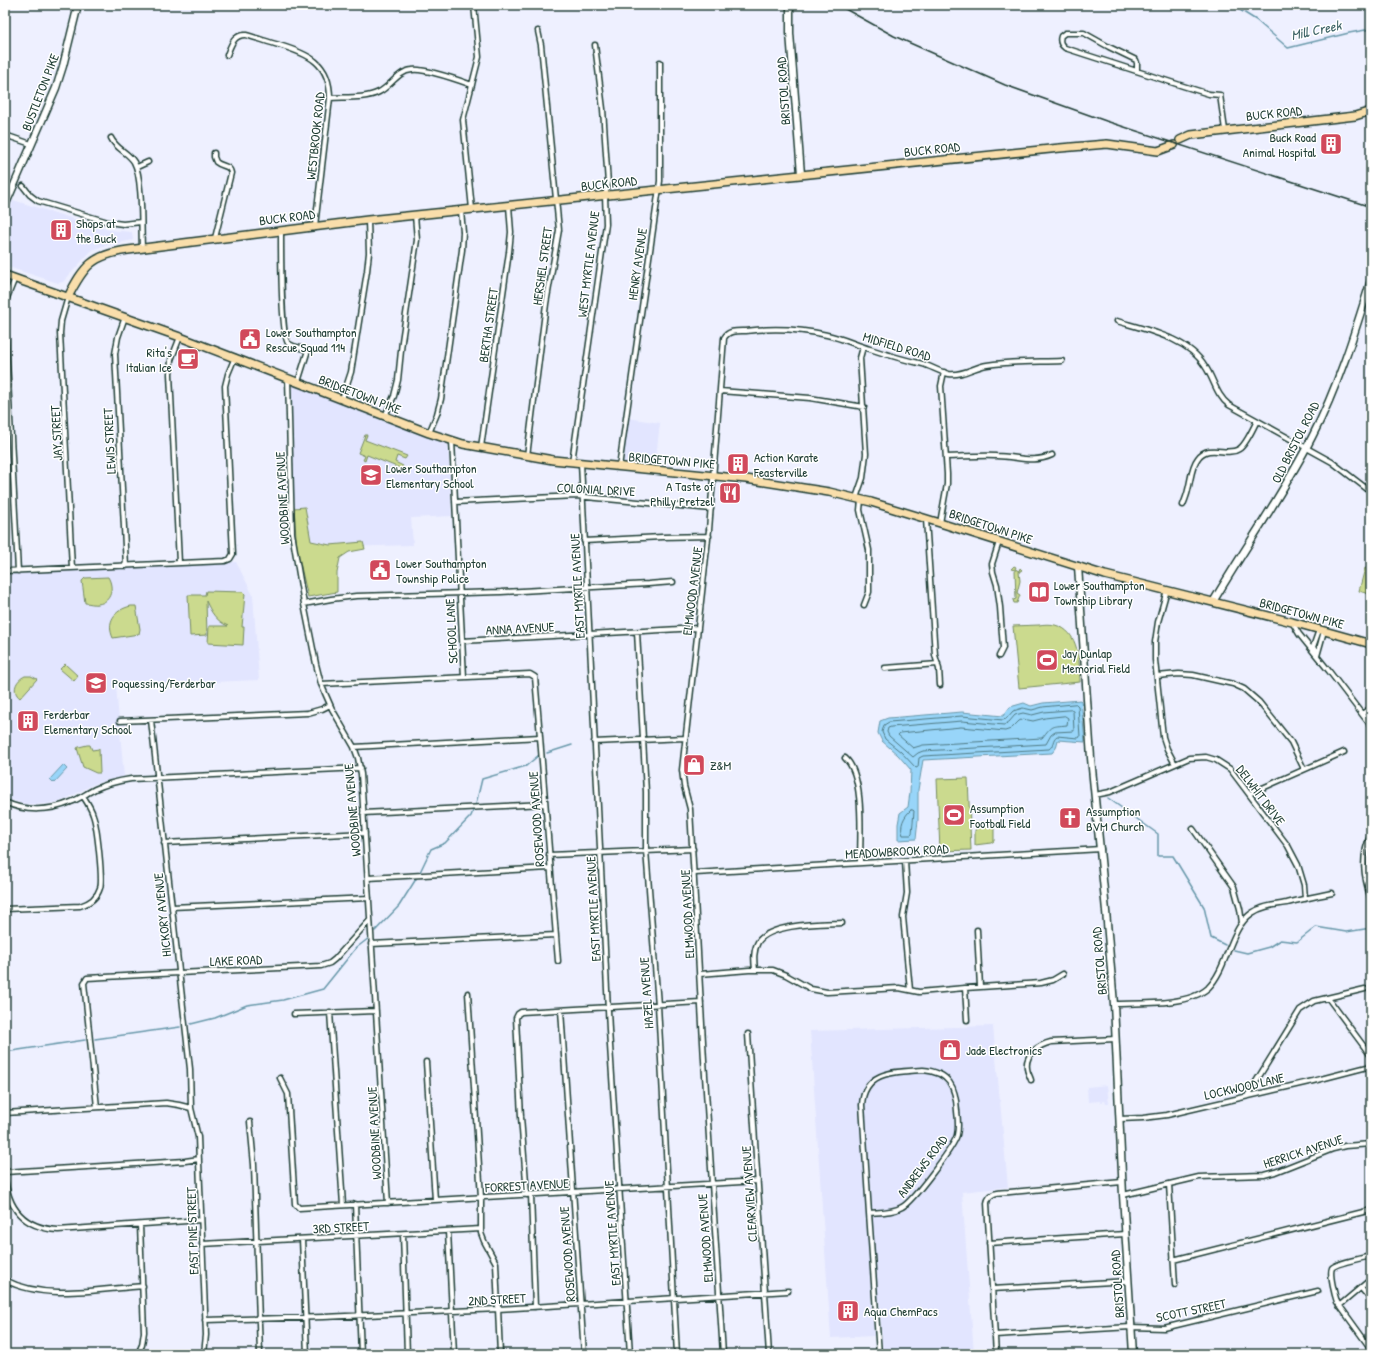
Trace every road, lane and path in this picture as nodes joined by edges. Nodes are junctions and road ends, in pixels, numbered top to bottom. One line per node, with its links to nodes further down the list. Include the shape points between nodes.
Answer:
1 (78, 5): 16 (main road, BUSTLETON PIKE, via 56,88)
2 (474, 5): 9 (street, via 478,58)
3 (790, 5): 21 (main road, BRISTOL ROAD)
4 (538, 31): 25 (street, HERSHEL STREET)
5 (595, 45): 24 (street, WEST MYRTLE AVENUE, via 604,116 608,184)
6 (227, 55): 10 (street, WESTBROOK ROAD, via 234,39 243,35 299,51 322,68 328,80)
7 (660, 62): 23 (street, HENRY AVENUE)
8 (1137, 71): 8 (street, via 1065,48 1060,41 1061,36 1065,33 1084,32 1136,60); 12 (street, via 1209,94 1220,94)
9 (472, 84): 10 (street, via 422,70 410,70 373,94); 28 (street, via 463,120)
10 (330, 98): 33 (street, WESTBROOK ROAD)
11 (1371, 111): 12 (main road, BUCK ROAD, via 1355,116)
12 (1225, 130): 15 (main road, BUCK ROAD, via 1191,135)
13 (5, 135): 16 (street)
14 (111, 138): 20 (street)
15 (1180, 140)
16 (31, 144): 26 (main road, BUSTLETON PIKE)
17 (1174, 145): 21 (main road, BUCK ROAD, via 1158,151 1103,144)
18 (214, 153): 35 (street, via 216,162 230,169 231,174)
19 (148, 162): 20 (street)
20 (137, 167): 32 (street)
21 (801, 174): 23 (main road, BUCK ROAD)
22 (23, 186): 32 (street, via 38,201 101,220 123,224)
23 (658, 189): 24 (main road, BUCK ROAD); 68 (street, HENRY AVENUE)
24 (604, 195): 25 (main road, BUCK ROAD); 66 (street, WEST MYRTLE AVENUE, via 606,224)
25 (556, 200): 27 (main road, BUCK ROAD); 64 (street, HERSHEL STREET, via 558,236 546,304)
26 (5, 206)
27 (509, 206): 28 (main road, BUCK ROAD); 61 (street, BERTHA STREET, via 509,252)
28 (472, 210): 29 (main road, BUCK ROAD)
29 (461, 211): 30 (main road, BUCK ROAD); 59 (street, via 464,238 441,399)
30 (415, 215): 31 (main road, BUCK ROAD); 57 (street, via 417,240 398,380)
31 (368, 220): 33 (main road, BUCK ROAD); 55 (street, via 367,272 351,372)
32 (141, 222): 36 (street)
33 (315, 226): 34 (main road, BUCK ROAD)
34 (281, 230): 35 (main road, BUCK ROAD); 53 (street, via 285,338 287,342 308,350)
35 (215, 238): 36 (main road, BUCK ROAD)
36 (142, 248): 40 (main road, BUCK ROAD, via 106,254 95,260 81,274)
37 (5, 275): 38 (main road, BRIDGETOWN PIKE)
38 (15, 278): 40 (main road, BRIDGETOWN PIKE); 41 (street)
39 (1371, 280): 62 (main road, OLD BRISTOL ROAD, via 1333,390)
40 (68, 297): 42 (main road, BRIDGETOWN PIKE); 84 (street, JAY STREET, via 60,333)
41 (5, 303)
42 (125, 317): 46 (main road, BRIDGETOWN PIKE); 82 (street, LEWIS STREET, via 115,354)
43 (1117, 321): 58 (street, via 1175,340 1188,347 1206,366 1225,402)
44 (5, 322): 51 (street)
45 (726, 335): 47 (street, MIDFIELD ROAD, via 731,332 755,330 795,331 829,335); 54 (street, ELMWOOD AVENUE)
46 (180, 337): 48 (main road, BRIDGETOWN PIKE); 81 (street, via 171,360 170,374)
47 (863, 347): 50 (street, MIDFIELD ROAD); 56 (street, via 860,358)
48 (235, 358): 52 (main road, BRIDGETOWN PIKE); 81 (street, via 228,374 225,394 233,554 225,561)
49 (1062, 361): 50 (street, MIDFIELD ROAD, via 992,364 960,374)
50 (944, 372): 65 (street, via 941,386)
51 (7, 375): 85 (street)
52 (288, 378): 53 (main road, BRIDGETOWN PIKE); 92 (street, WOODBINE AVENUE, via 292,533)
53 (298, 382): 55 (main road, BRIDGETOWN PIKE)
54 (720, 391): 56 (street, via 810,398); 69 (street, ELMWOOD AVENUE)
55 (342, 399): 57 (main road, BRIDGETOWN PIKE)
56 (864, 406): 72 (street, via 866,462)
57 (385, 416): 59 (main road, BRIDGETOWN PIKE)
58 (1258, 420): 62 (street); 74 (street, via 1238,450 1213,450 1201,455 1195,463)
59 (429, 433): 60 (main road, BRIDGETOWN PIKE)
60 (452, 441): 61 (main road, BRIDGETOWN PIKE); 73 (street, SCHOOL LANE)
61 (481, 448): 64 (main road, BRIDGETOWN PIKE)
62 (1306, 448): 70 (street, via 1339,466); 91 (main road, OLD BRISTOL ROAD, via 1270,512)
63 (1052, 455): 65 (street, via 1035,460 996,456)
64 (526, 456): 66 (main road, BRIDGETOWN PIKE)
65 (946, 457): 77 (street, via 947,484)
66 (572, 462): 67 (main road, BRIDGETOWN PIKE)
67 (581, 463): 68 (main road, BRIDGETOWN PIKE); 71 (street, EAST MYRTLE AVENUE)
68 (619, 467): 69 (main road, BRIDGETOWN PIKE)
69 (714, 476): 72 (main road, BRIDGETOWN PIKE, via 799,487); 75 (street, ELMWOOD AVENUE)
70 (1371, 492)
71 (582, 496): 73 (street, COLONIAL DRIVE); 75 (street, COLONIAL DRIVE); 79 (street, EAST MYRTLE AVENUE)
72 (859, 499): 76 (main road, BRIDGETOWN PIKE); 93 (street, via 869,550 869,592)
73 (455, 502): 90 (street, SCHOOL LANE)
74 (1183, 505)
75 (712, 509): 78 (street, ELMWOOD AVENUE)
76 (926, 519): 77 (main road, BRIDGETOWN PIKE); 103 (street, via 935,655)
77 (940, 523): 80 (main road, BRIDGETOWN PIKE)
78 (709, 536): 79 (street); 95 (street, ELMWOOD AVENUE)
79 (584, 541): 88 (street, EAST MYRTLE AVENUE)
80 (999, 542): 83 (main road, BRIDGETOWN PIKE); 101 (street, via 992,564 1000,607 1003,648)
81 (180, 563): 82 (street)
82 (126, 566): 84 (street)
83 (1078, 566): 89 (main road, BRIDGETOWN PIKE); 127 (main road, BRISTOL ROAD)
84 (72, 568): 85 (street)
85 (18, 571): 86 (street)
86 (5, 572)
87 (673, 582): 88 (street)
88 (587, 587): 90 (street); 98 (street, EAST MYRTLE AVENUE)
89 (1167, 590): 91 (main road, BRIDGETOWN PIKE); 105 (street, via 1155,642)
90 (460, 593): 92 (street, via 356,596); 99 (street, SCHOOL LANE)
91 (1213, 602): 94 (main road, BRIDGETOWN PIKE)
92 (304, 604): 107 (street, WOODBINE AVENUE)
93 (864, 605)
94 (1292, 622): 96 (main road, BRIDGETOWN PIKE); 102 (street)
95 (698, 628): 97 (street, ANNA AVENUE); 116 (street, ELMWOOD AVENUE)
96 (1321, 630): 100 (main road, BRIDGETOWN PIKE); 102 (street, via 1314,647)
97 (637, 632): 98 (street, ANNA AVENUE); 117 (street, HAZEL AVENUE)
98 (589, 634): 99 (street, ANNA AVENUE); 118 (street, EAST MYRTLE AVENUE)
99 (462, 641): 106 (street, SCHOOL LANE)
100 (1371, 644)
101 (999, 656)
102 (1317, 656): 111 (street)
103 (938, 664): 104 (street); 108 (street)
104 (885, 668)
105 (1157, 676): 122 (street, via 1164,741); 124 (street, via 1193,675 1244,689 1259,702 1291,742)
106 (464, 677): 107 (street); 115 (street, ROSEWOOD AVENUE, via 530,674 534,677)
107 (321, 684): 109 (street, WOODBINE AVENUE)
108 (940, 685)
109 (330, 705): 112 (street, via 308,712); 119 (street, WOODBINE AVENUE)
110 (1371, 708): 111 (street)
111 (1362, 714): 114 (street)
112 (151, 720): 113 (street); 125 (street, HICKORY AVENUE)
113 (120, 721)
114 (1371, 726)
115 (540, 737): 119 (street); 130 (street, ROSEWOOD AVENUE)
116 (685, 738): 117 (street); 136 (street, ELMWOOD AVENUE, via 682,770 690,809)
117 (643, 740): 118 (street); 138 (street, HAZEL AVENUE)
118 (594, 742): 139 (street, EAST MYRTLE AVENUE)
119 (354, 747): 123 (street, WOODBINE AVENUE)
120 (1344, 752): 124 (street)
121 (845, 758): 142 (street, via 853,768 860,798)
122 (1175, 764): 126 (street, DELWHIT DRIVE, via 1195,757 1216,760 1230,769); 127 (street, DELWHIT DRIVE, via 1110,792)
123 (360, 768): 125 (street); 131 (street, WOODBINE AVENUE)
124 (1304, 769): 126 (street)
125 (157, 778): 128 (street, via 115,782 96,788); 135 (street, HICKORY AVENUE)
126 (1249, 794): 148 (street, DELWHIT DRIVE, via 1295,858 1302,878)
127 (1095, 795): 137 (main road, BRISTOL ROAD)
128 (83, 796): 129 (street, via 70,803 42,809 23,808); 151 (street, via 95,822 102,881 98,894 90,902 80,906)
129 (5, 802)
130 (545, 804): 131 (street); 140 (street, ROSEWOOD AVENUE)
131 (364, 813): 133 (street, WOODBINE AVENUE)
132 (1193, 829): 154 (street, via 1234,888)
133 (365, 833): 135 (street); 145 (street, WOODBINE AVENUE)
134 (1371, 834): 149 (street, via 1363,861)
135 (164, 843): 150 (street, HICKORY AVENUE)
136 (693, 849): 138 (street); 144 (street, ELMWOOD AVENUE)
137 (1101, 849): 141 (street, MEADOWBROOK ROAD); 170 (main road, BRISTOL ROAD)
138 (646, 850): 139 (street); 171 (street, HAZEL AVENUE)
139 (600, 853): 140 (street); 172 (street, EAST MYRTLE AVENUE)
140 (549, 855): 143 (street, ROSEWOOD AVENUE)
141 (905, 861): 142 (street, MEADOWBROOK ROAD); 166 (street, via 907,893 903,917)
142 (860, 863): 144 (street, MEADOWBROOK ROAD)
143 (550, 868): 145 (street); 156 (street, ROSEWOOD AVENUE)
144 (695, 872): 161 (street, ELMWOOD AVENUE)
145 (368, 878): 147 (street, WOODBINE AVENUE)
146 (1332, 893): 148 (street)
147 (369, 898): 150 (street); 152 (street, WOODBINE AVENUE)
148 (1305, 899): 154 (street, via 1264,908 1253,913)
149 (1371, 900)
150 (172, 907): 160 (street, HICKORY AVENUE)
151 (5, 909)
152 (370, 920): 157 (street, WOODBINE AVENUE); 160 (street, LAKE ROAD, via 335,959 325,965)
153 (842, 923): 159 (street, via 799,926 770,932 761,939 756,948)
154 (1242, 923): 170 (street, via 1220,971 1202,993 1177,1001)
155 (977, 930): 163 (street)
156 (556, 935): 157 (street); 158 (street, ROSEWOOD AVENUE)
157 (371, 944): 174 (street, WOODBINE AVENUE)
158 (558, 961)
159 (755, 970): 161 (street); 166 (street, via 780,972 821,992 899,988)
160 (179, 973): 186 (street, LAKE ROAD, via 88,977 85,981); 187 (street, HICKORY AVENUE, via 190,1069)
161 (700, 974): 169 (street, ELMWOOD AVENUE)
162 (1063, 974): 163 (street, via 1041,984)
163 (980, 987): 164 (street)
164 (965, 988): 166 (street, via 919,992); 177 (street)
165 (1365, 989): 168 (street)
166 (910, 990)
167 (468, 993): 203 (street)
168 (1328, 998): 180 (street); 185 (street, via 1309,1003 1297,1014)
169 (701, 1002): 171 (street); 196 (street, ELMWOOD AVENUE)
170 (1114, 1004): 179 (main road, BRISTOL ROAD)
171 (658, 1005): 172 (street); 198 (street, HAZEL AVENUE)
172 (608, 1007): 173 (street); 199 (street, EAST MYRTLE AVENUE)
173 (561, 1010): 200 (street, ROSEWOOD AVENUE); 201 (street, via 521,1012 516,1018 521,1117)
174 (376, 1011): 175 (street); 205 (street, WOODBINE AVENUE)
175 (330, 1012): 176 (street); 207 (street)
176 (294, 1014)
177 (967, 1020)
178 (748, 1034): 194 (street, CLEARVIEW AVENUE)
179 (1116, 1039): 184 (street, via 1051,1042 1042,1045 1027,1060); 189 (main road, BRISTOL ROAD)
180 (1371, 1056)
181 (426, 1062): 204 (street)
182 (1371, 1066): 185 (street, LOCKWOOD LANE)
183 (280, 1078): 207 (street, FORREST AVENUE, via 288,1094 295,1204 299,1208)
184 (1031, 1080)
185 (1247, 1096): 189 (street, LOCKWOOD LANE, via 1155,1117)
186 (97, 1107): 187 (street, via 166,1103); 188 (street)
187 (191, 1108): 192 (street, EAST PINE STREET, via 198,1137)
188 (5, 1113)
189 (1120, 1119): 195 (main road, BRISTOL ROAD)
190 (250, 1122): 218 (street)
191 (1371, 1144): 197 (street, HERRICK AVENUE, via 1333,1149 1264,1175 1206,1176)
192 (199, 1159): 193 (street); 210 (street, EAST PINE STREET)
193 (5, 1174): 211 (street, via 7,1192 15,1209 25,1220 44,1229)
194 (758, 1181): 196 (street, FORREST AVENUE); 232 (street, CLEARVIEW AVENUE)
195 (1122, 1182): 202 (main road, BRISTOL ROAD); 219 (street, via 993,1194 987,1203)
196 (712, 1184): 198 (street, FORREST AVENUE); 233 (street, ELMWOOD AVENUE)
197 (1169, 1184): 202 (street, HERRICK AVENUE); 222 (street)
198 (668, 1186): 199 (street, FORREST AVENUE); 234 (street, HAZEL AVENUE)
199 (619, 1189): 200 (street, FORREST AVENUE); 236 (street, EAST MYRTLE AVENUE)
200 (573, 1192): 201 (street, FORREST AVENUE); 237 (street, ROSEWOOD AVENUE)
201 (529, 1195): 203 (street, FORREST AVENUE); 239 (street)
202 (1123, 1195): 215 (main road, BRISTOL ROAD)
203 (481, 1198): 204 (street, FORREST AVENUE); 212 (street)
204 (435, 1200): 205 (street, FORREST AVENUE)
205 (388, 1203): 206 (street, FORREST AVENUE)
206 (355, 1204): 207 (street, FORREST AVENUE); 216 (street)
207 (343, 1205)
208 (1371, 1210): 222 (street)
209 (869, 1213): 209 (street, ANDREWS ROAD, via 895,1210 908,1203 955,1140 958,1130 956,1097 950,1082 939,1073 930,1070 890,1072 878,1077 866,1089 862,1105); 263 (street, ANDREWS ROAD)
210 (201, 1220): 211 (street); 220 (street, EAST PINE STREET)
211 (140, 1224): 227 (street)
212 (481, 1229): 213 (street, 3RD STREET); 240 (street, via 496,1264)
213 (448, 1231): 214 (street, 3RD STREET); 241 (street)
214 (403, 1234): 216 (street, 3RD STREET); 242 (street)
215 (1125, 1234): 219 (street); 225 (main road, BRISTOL ROAD)
216 (356, 1236): 217 (street, 3RD STREET); 243 (street)
217 (302, 1239): 218 (street, 3RD STREET); 244 (street)
218 (256, 1241): 220 (street, 3RD STREET); 245 (street)
219 (989, 1243): 228 (street)
220 (202, 1244): 246 (street, EAST PINE STREET)
221 (1371, 1256): 238 (street, via 1335,1266 1331,1271)
222 (1173, 1260): 226 (street)
223 (1371, 1279): 229 (street)
224 (5, 1280): 227 (street, via 28,1288 52,1292)
225 (1128, 1281): 228 (street); 247 (main road, BRISTOL ROAD)
226 (1175, 1285)
227 (142, 1286): 250 (street, via 144,1332)
228 (992, 1288): 248 (street)
229 (1361, 1288): 235 (street); 238 (street)
230 (788, 1291): 232 (street, 2ND STREET)
231 (1318, 1291): 247 (street, SCOTT STREET, via 1171,1327)
232 (765, 1293): 233 (street, 2ND STREET); 262 (street, CLEARVIEW AVENUE)
233 (719, 1296): 234 (street, 2ND STREET); 261 (street, ELMWOOD AVENUE)
234 (674, 1299): 236 (street, 2ND STREET); 260 (street, HAZEL AVENUE)
235 (1371, 1300)
236 (627, 1302): 237 (street, 2ND STREET); 259 (street, EAST MYRTLE AVENUE)
237 (581, 1304): 239 (street, 2ND STREET); 258 (street, ROSEWOOD AVENUE)
238 (1339, 1306): 249 (street)
239 (535, 1307): 240 (street, 2ND STREET)
240 (498, 1309): 241 (street, 2ND STREET); 257 (street)
241 (452, 1311): 242 (street, 2ND STREET); 256 (street)
242 (405, 1314): 243 (street, 2ND STREET); 255 (street)
243 (359, 1315): 244 (street, 2ND STREET); 254 (street)
244 (305, 1317): 245 (street, 2ND STREET); 253 (street)
245 (259, 1319): 246 (street, 2ND STREET); 252 (street)
246 (205, 1320): 251 (street, EAST PINE STREET)
247 (1131, 1327): 248 (street, SCOTT STREET); 265 (main road, BRISTOL ROAD)
248 (995, 1334): 264 (street)
249 (1371, 1349)
250 (138, 1354)
251 (204, 1354)
252 (260, 1354)
253 (307, 1354)
254 (361, 1354)
255 (407, 1354)
256 (454, 1354)
257 (500, 1354)
258 (584, 1354)
259 (630, 1354)
260 (677, 1354)
261 (723, 1354)
262 (769, 1354)
263 (880, 1354)
264 (996, 1354)
265 (1133, 1354)

